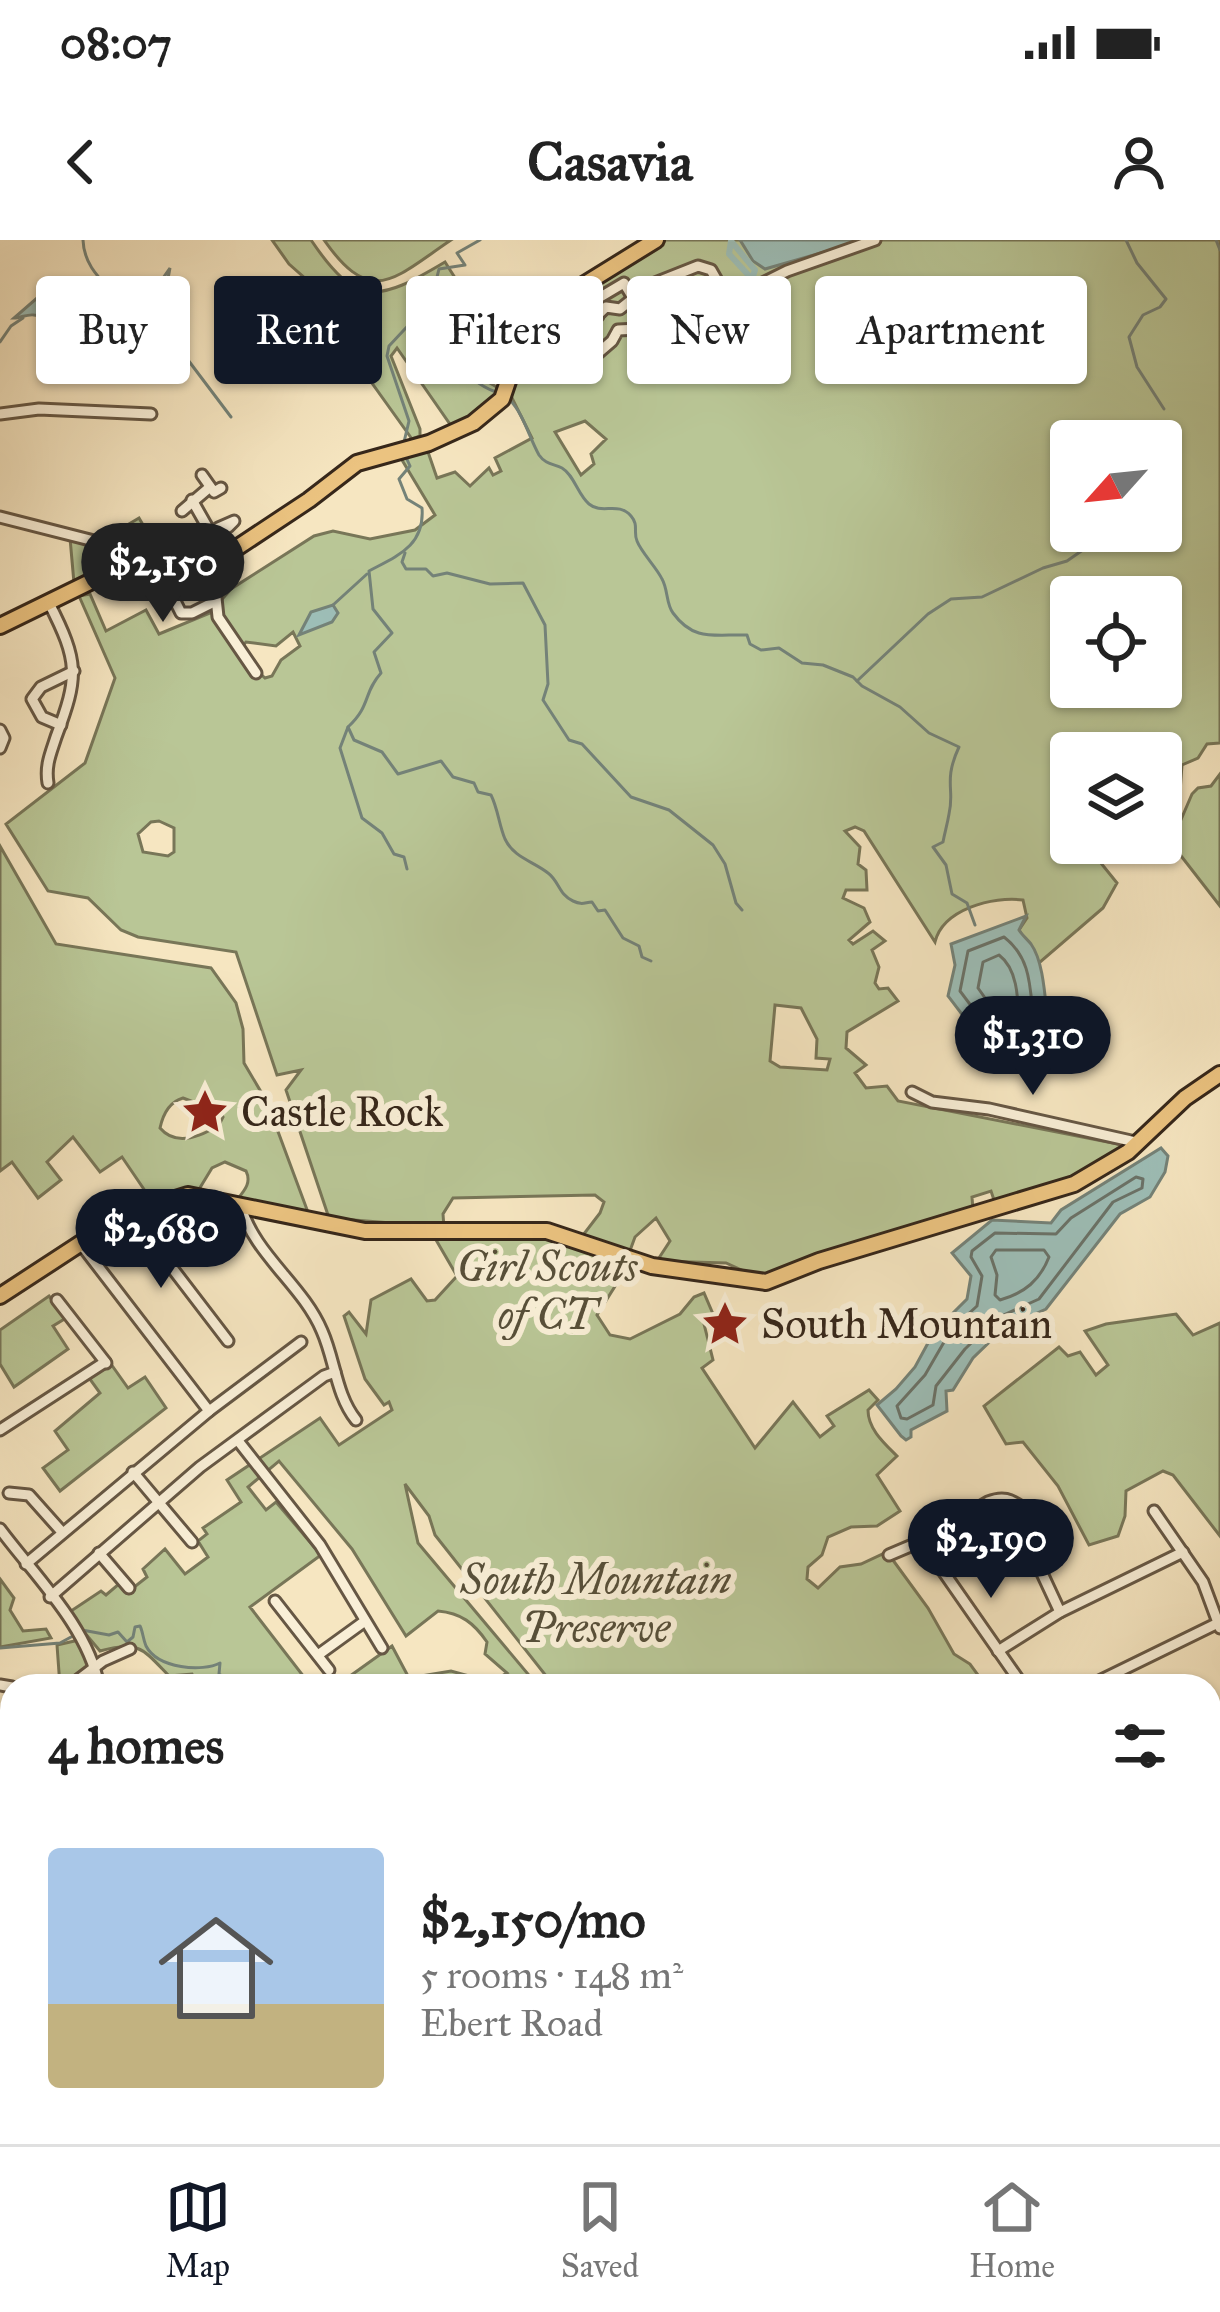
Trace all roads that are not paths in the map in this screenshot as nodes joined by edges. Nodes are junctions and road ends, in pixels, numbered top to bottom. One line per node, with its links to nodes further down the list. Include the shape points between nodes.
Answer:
1 (656, 240): 19 (main road, via 536,320 521,340 505,395 479,419 429,443 362,460)
2 (874, 240): 5 (street)
3 (670, 276): 4 (street, via 696,266)
4 (715, 276)
5 (778, 276)
6 (627, 288): 7 (street)
7 (603, 295)
8 (603, 325): 10 (street)
9 (627, 330): 10 (street)
10 (615, 332): 11 (street)
11 (603, 349)
12 (0, 414): 13 (street)
13 (151, 414)
14 (202, 475): 15 (street, via 216,488)
15 (195, 501): 16 (street); 19 (street)
16 (182, 511)
17 (0, 517): 20 (street, via 98,542)
18 (152, 555): 19 (main road); 20 (main road); 21 (street, via 181,613)
19 (212, 559): 21 (street)
20 (117, 568): 22 (main road)
21 (214, 602): 25 (street)
22 (49, 603): 23 (main road); 24 (street)
23 (0, 626)
24 (74, 671): 26 (street); 26 (street, via 32,699 42,717)
25 (256, 673)
26 (61, 725): 29 (street)
27 (0, 730): 28 (street)
28 (0, 748)
29 (48, 782)
30 (1220, 1074): 32 (main road)
31 (912, 1092): 32 (street)
32 (1140, 1143): 33 (main road, via 1074,1184 759,1283 642,1263 547,1231 371,1231)
33 (240, 1204): 34 (main road, via 188,1195); 40 (street, via 254,1240 320,1326)
34 (130, 1213): 35 (main road); 38 (street)
35 (80, 1243): 36 (main road); 41 (street)
36 (0, 1296)
37 (57, 1300): 43 (street, via 107,1365)
38 (228, 1341)
39 (301, 1342): 41 (street)
40 (335, 1372): 42 (street); 44 (street)
41 (209, 1411): 45 (street)
42 (356, 1420)
43 (0, 1430)
44 (239, 1442): 47 (street); 61 (street, via 320,1545)
45 (133, 1472): 47 (street); 50 (street)
46 (9, 1493): 50 (street, via 29,1495)
47 (160, 1502): 52 (street); 54 (street)
48 (1154, 1511): 53 (street)
49 (0, 1529): 56 (street)
50 (62, 1532): 56 (street)
51 (922, 1541): 55 (street); 60 (street, via 988,1502 1011,1499 1023,1508 1027,1541); 65 (street)
52 (192, 1542)
53 (1183, 1552): 60 (street); 62 (street)
54 (99, 1553): 57 (street); 58 (street)
55 (889, 1555)
56 (26, 1564): 58 (street)
57 (129, 1588)
58 (50, 1597): 67 (street)
59 (275, 1601): 66 (street)
60 (1060, 1612): 65 (street)
61 (365, 1622): 64 (street); 66 (street)
62 (1219, 1626): 72 (street)
63 (130, 1648): 67 (street)
64 (382, 1648)
65 (998, 1651): 71 (street)
66 (318, 1655): 68 (street)
67 (95, 1668): 69 (street); 70 (street)
68 (329, 1670)
69 (87, 1674)
70 (96, 1674)
71 (1014, 1674)
72 (1115, 1674)

